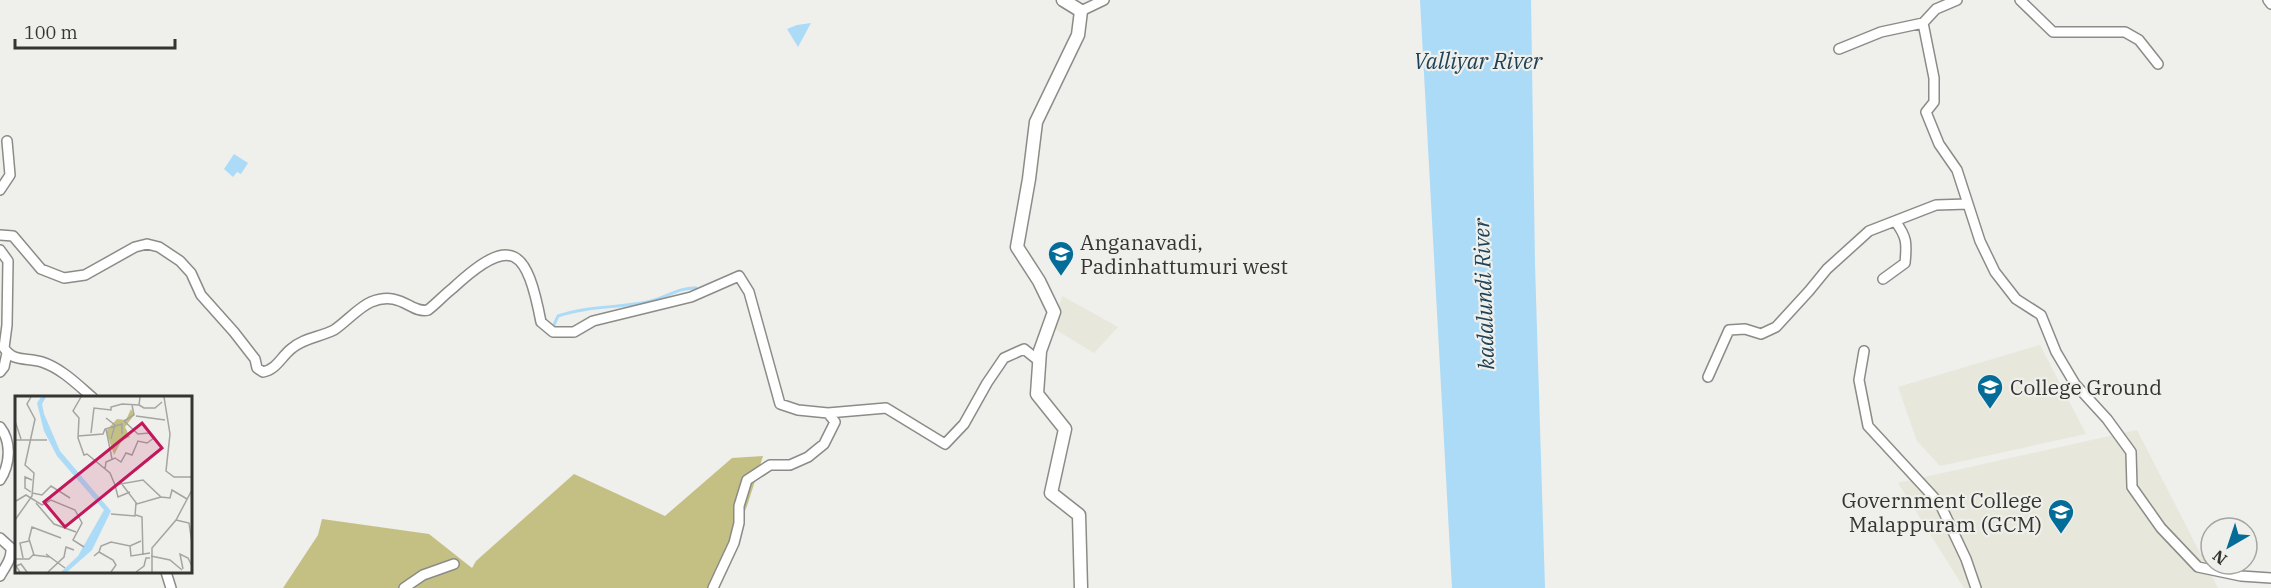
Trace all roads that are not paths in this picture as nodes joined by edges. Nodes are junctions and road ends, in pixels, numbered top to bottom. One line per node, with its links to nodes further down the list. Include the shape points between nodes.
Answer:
1 (1064, 0): 7 (main road)
2 (1104, 0): 7 (street)
3 (1957, 0): 8 (street, via 1936,9)
4 (2020, 0): 10 (street, via 2054,32 2125,32 2139,40)
5 (2268, 0): 6 (street)
6 (2271, 4)
7 (1081, 12): 20 (main road, via 1077,35 1036,122 1017,247 1054,312)
8 (1923, 23): 9 (street, via 1881,32); 13 (street, via 1934,78 1934,102 1926,112 1939,144 1958,170)
9 (1839, 49)
10 (2158, 64)
11 (7, 141): 12 (street, via 10,175)
12 (0, 190)
13 (1968, 204): 14 (street, via 1936,205); 31 (street, via 1995,272 2016,299 2041,315 2075,384 2131,452 2132,487 2161,528 2198,567)
14 (1895, 221): 17 (street, via 1905,234 1905,262); 22 (street, via 1869,231 1845,251 1776,327 1761,334 1729,330)
15 (0, 235): 24 (street, via 13,236 40,269 64,278 85,275 135,247 159,247 191,273 201,295 263,372 277,366 304,340 331,331 368,303 397,299 428,310 480,266 503,254 520,260 525,267 535,290 541,322 553,332 562,333 574,332 593,321 691,297 739,276 749,292 780,404)
16 (0, 250): 19 (street, via 8,261 4,348)
17 (1883, 279)
18 (1864, 351): 36 (street, via 1859,380 1868,426 1940,504)
19 (7, 353): 21 (street); 23 (street, via 56,369)
20 (1039, 361): 24 (street, via 1024,349 1004,358 964,424 945,444 886,408); 35 (main road, via 1036,394 1065,429 1051,493 1078,515)
21 (0, 372)
22 (1708, 377)
23 (90, 396)
24 (828, 412): 34 (street, via 835,422 824,444 790,465 770,465 747,480 734,543)
25 (0, 427): 26 (street, via 9,464)
26 (0, 480)
27 (0, 538): 30 (street, via 12,552)
28 (454, 564): 33 (street, via 423,575)
29 (166, 573): 32 (street)
30 (0, 576)
31 (2271, 578)
32 (171, 588)
33 (404, 588)
34 (713, 588)
35 (1082, 588)
36 (1976, 588)

